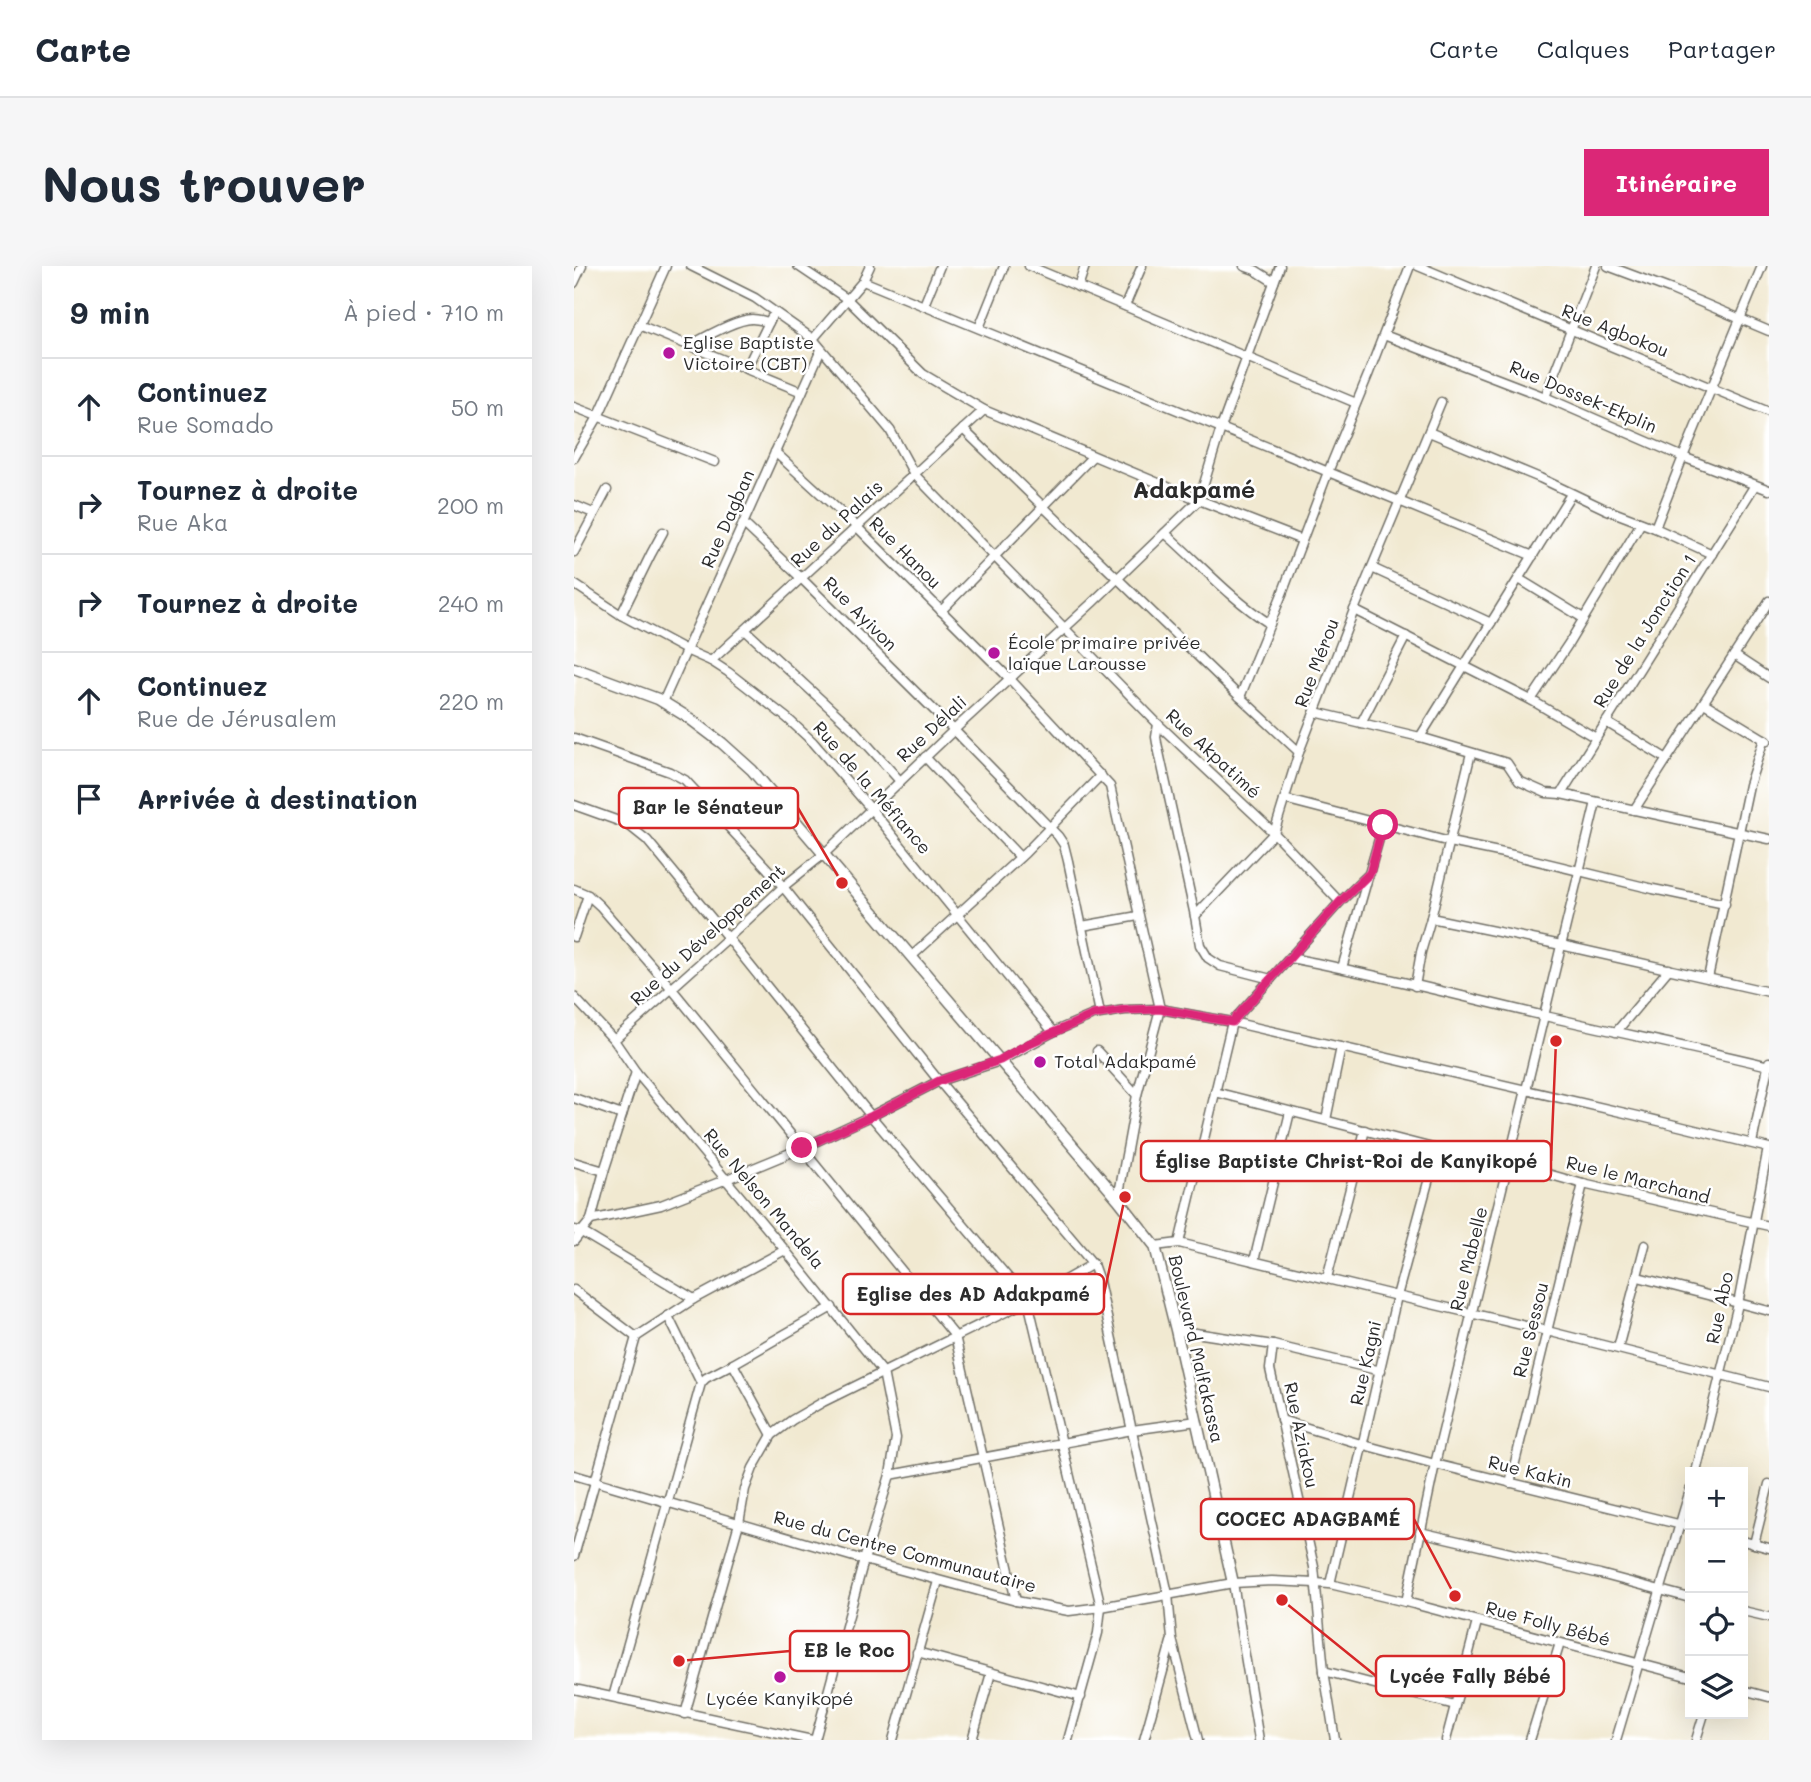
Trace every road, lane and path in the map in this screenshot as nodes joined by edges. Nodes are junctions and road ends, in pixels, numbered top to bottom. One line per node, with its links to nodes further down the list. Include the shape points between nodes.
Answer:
1 (582, 266): 20 (street)
2 (666, 266): 28 (street)
3 (691, 266): 25 (street, Rue Akpatimé)
4 (799, 266): 22 (street)
5 (870, 266): 18 (street)
6 (940, 266): 23 (street)
7 (1004, 266): 29 (street)
8 (1028, 266): 21 (street)
9 (1086, 266): 21 (street)
10 (1142, 266): 24 (street)
11 (1244, 266): 19 (street)
12 (1280, 266): 19 (street)
13 (1410, 266): 32 (street)
14 (1418, 266): 30 (street, Rue Agbokou)
15 (1596, 266): 30 (street)
16 (1608, 266): 26 (street)
17 (1762, 266): 26 (street)
18 (863, 281): 22 (street); 23 (street)
19 (1274, 282): 36 (street)
20 (574, 283)
21 (1078, 287): 24 (street)
22 (848, 299): 33 (street); 44 (street, via 923,374)
23 (924, 305): 29 (street)
24 (1125, 306): 36 (street)
25 (774, 312): 27 (street); 33 (street, Rue Akpatimé)
26 (1741, 319): 31 (street); 38 (street)
27 (769, 322): 34 (street, via 744,321); 37 (street)
28 (639, 325): 34 (street); 46 (street)
29 (979, 328): 47 (street)
30 (1572, 330): 38 (street, Rue Agbokou); 40 (street)
31 (1769, 331)
32 (1384, 335): 40 (street, Rue Dossek-Ekplin); 42 (street)
33 (813, 339): 35 (street, Rue Akpatimé)
34 (689, 346): 37 (street)
35 (821, 350): 39 (street, Rue Dagban); 56 (street, Rue Akpatimé, via 890,430)
36 (1246, 357): 42 (street); 47 (street)
37 (746, 369): 39 (street)
38 (1712, 388): 45 (street, Rue Agbokou); 52 (street)
39 (802, 392): 50 (street, Rue Dagban)
40 (1545, 397): 52 (street, Rue Dossek-Ekplin)
41 (1441, 402): 49 (street, Rue Mérou)
42 (1356, 403): 55 (street)
43 (574, 407): 46 (street)
44 (984, 410): 48 (street, Rue du Palais); 51 (street)
45 (1769, 412)
46 (598, 417): 53 (street); 54 (street)
47 (1221, 428): 55 (street); 61 (street)
48 (963, 429): 56 (street, Rue du Palais); 64 (street)
49 (1429, 432): 60 (street); 62 (street, Rue Mérou)
50 (775, 452): 66 (street, Rue Dagban); 68 (street, Rue Hanou)
51 (1093, 456): 61 (street); 64 (street)
52 (1683, 457): 57 (street, Rue Dossek-Ekplin); 69 (street)
53 (574, 458)
54 (715, 462)
55 (1328, 472): 62 (street); 72 (street)
56 (915, 474): 68 (street, Rue du Palais); 75 (street, Rue Akpatimé)
57 (1755, 485): 59 (street, Rue Dossek-Ekplin); 74 (street, Rue de la Jonction 1)
58 (607, 490): 65 (street)
59 (1769, 490)
60 (1571, 494): 67 (street); 76 (street)
61 (1199, 500): 71 (street, Rue Délali); 72 (street)
62 (1400, 501): 76 (street); 77 (street, Rue Mérou)
63 (574, 505): 65 (street)
64 (1044, 507): 75 (street); 79 (street)
65 (593, 513): 73 (street)
66 (743, 523): 78 (street, Rue Ayivon); 92 (street, Rue Dagban)
67 (1641, 523): 69 (street); 86 (street)
68 (857, 527): 78 (street, Rue du Palais); 84 (street, Rue Hanou)
69 (1655, 528): 74 (street)
70 (663, 532): 85 (street)
71 (1165, 533): 79 (street, Rue Délali); 88 (street)
72 (1302, 541): 88 (street)
73 (574, 552)
74 (1712, 554): 104 (street, Rue de la Jonction 1)
75 (995, 556): 84 (street); 89 (street, Rue Akpatimé)
76 (1533, 556): 80 (street)
77 (1372, 568): 83 (street, Rue Mérou); 87 (street)
78 (802, 578): 90 (street, Rue du Palais); 107 (street, Rue Ayivon)
79 (1118, 578): 89 (street, Rue Délali); 99 (street)
80 (1519, 579): 86 (street); 87 (street)
81 (574, 584): 85 (street, Rue de la Méfiance)
82 (1769, 601): 93 (street)
83 (1354, 610): 91 (street); 103 (street, Rue Mérou)
84 (941, 611): 97 (street, Rue Hanou)
85 (621, 615): 92 (street, Rue de la Méfiance)
86 (1583, 618): 100 (street)
87 (1491, 623): 95 (street)
88 (1270, 624): 99 (street)
89 (1064, 628): 97 (street, Rue Délali); 106 (street, Rue Akpatimé)
90 (746, 630): 94 (street, Rue du Palais); 117 (street, via 854,730)
91 (1406, 636): 95 (street); 105 (street)
92 (686, 650): 94 (street, Rue de la Méfiance); 101 (street, Rue Dagban)
93 (1734, 656): 98 (street); 102 (street)
94 (711, 661): 122 (street, Rue de la Méfiance, via 813,741)
95 (1464, 666): 100 (street); 108 (street)
96 (574, 668): 101 (street, Boulevard Malfakassa)
97 (1010, 678): 107 (street, Rue Délali); 116 (street, Rue Hanou)
98 (1769, 678)
99 (1240, 697): 112 (street)
100 (1531, 700): 110 (street)
101 (663, 702): 130 (street, Boulevard Malfakassa, via 752,770)
102 (1704, 703): 111 (street); 115 (street)
103 (1315, 712): 105 (street); 112 (street, Rue Mérou)
104 (1606, 722): 110 (street, Rue de la Jonction 1); 115 (street)
105 (1361, 723): 108 (street)
106 (1158, 724): 127 (street, Rue Akpatimé); 141 (street, via 1157,743)
107 (954, 730): 114 (street, Rue Délali); 125 (street, Rue Ayivon)
108 (1420, 737): 113 (street)
109 (574, 738): 134 (street, via 685,780)
110 (1596, 738): 118 (street, Rue de la Jonction 1)
111 (1767, 741): 126 (street, via 1749,785)
112 (1299, 752): 119 (street, Rue Mérou)
113 (1471, 753): 118 (street, via 1507,763 1519,781); 129 (street)
114 (925, 757): 117 (street, Rue Délali); 131 (street)
115 (1667, 759): 123 (street)
116 (1101, 775): 125 (street); 140 (street, via 1111,789)
117 (900, 781): 122 (street, Rue Délali)
118 (1561, 794): 120 (street)
119 (1284, 799): 124 (street); 127 (street, Rue Mérou)
120 (1596, 802): 123 (street); 132 (street, Rue Mabelle)
121 (574, 805): 145 (street, via 627,824 647,841)
122 (871, 809): 130 (street, Rue Délali); 139 (street, Rue de la Méfiance)
123 (1634, 810): 126 (street)
124 (1383, 825): 129 (street); 133 (street)
125 (1050, 827): 131 (street); 143 (street, Rue Ayivon, via 1064,845)
126 (1739, 832): 128 (street); 138 (street)
127 (1274, 833): 137 (street, Rue Akpatimé); 141 (street, Rue Mérou)
128 (1769, 839)
129 (1450, 842): 132 (street); 142 (street)
130 (824, 854): 134 (street, Rue du Développement); 147 (street, Boulevard Malfakassa)
131 (1020, 857): 139 (street)
132 (1580, 872): 138 (street); 146 (street, Rue Mabelle)
133 (1370, 873): 137 (street); 149 (street)
134 (783, 887): 145 (street, Rue du Développement); 169 (street)
135 (574, 889): 136 (street)
136 (588, 895): 144 (street); 154 (street)
137 (1340, 902): 148 (street)
138 (1725, 904): 151 (street)
139 (958, 914): 147 (street); 161 (street, Rue de la Méfiance)
140 (1138, 916): 143 (street); 157 (street)
141 (1195, 916): 152 (street, via 1200,945 1208,958 1220,966)
142 (1431, 918): 146 (street); 153 (street)
143 (1082, 926): 158 (street, Rue Ayivon)
144 (574, 937)
145 (728, 938): 154 (street, Rue du Développement); 176 (street)
146 (1561, 945): 150 (street); 159 (street, Rue Mabelle)
147 (912, 956): 166 (street, Boulevard Malfakassa)
148 (1290, 958): 149 (street); 152 (street)
149 (1342, 968): 153 (street)
150 (1669, 969): 151 (street); 162 (street)
151 (1708, 978): 155 (street)
152 (1270, 979): 160 (street)
153 (1415, 986): 159 (street)
154 (672, 989): 163 (street, Rue du Développement); 180 (street)
155 (1769, 992)
156 (574, 997): 163 (street, Rue Nelson Mandela)
157 (1160, 1009): 158 (street); 160 (street); 172 (street)
158 (1100, 1013): 161 (street)
159 (1545, 1016): 162 (street); 170 (street, Rue Mabelle)
160 (1232, 1022): 164 (street); 171 (street)
161 (1054, 1032): 166 (street)
162 (1616, 1032): 167 (street)
163 (614, 1040): 168 (street, Rue Nelson Mandela)
164 (1341, 1047): 170 (street); 177 (street)
165 (1097, 1051): 172 (street)
166 (1000, 1060): 169 (street); 188 (street, Boulevard Malfakassa)
167 (1769, 1064): 179 (street)
168 (636, 1072): 175 (street); 186 (street, Rue Nelson Mandela)
169 (939, 1081): 176 (street); 199 (street)
170 (1525, 1090): 179 (street); 184 (street, Rue Mabelle)
171 (1215, 1092): 174 (street, Rue le Marchand); 194 (street)
172 (1138, 1095): 188 (street)
173 (574, 1098): 175 (street)
174 (1290, 1112): 177 (street, Rue le Marchand); 198 (street)
175 (622, 1115): 185 (street)
176 (872, 1116): 180 (street); 205 (street)
177 (1325, 1120): 178 (street, Rue le Marchand)
178 (1365, 1130): 182 (street, Rue le Marchand); 201 (street)
179 (1752, 1143): 181 (street)
180 (802, 1148): 186 (street); 213 (street)
181 (1768, 1148): 190 (street, Rue Abo)
182 (1437, 1149): 184 (street, Rue le Marchand); 203 (street, Rue Kagni)
183 (574, 1162): 185 (street)
184 (1509, 1163): 187 (street, Rue le Marchand); 209 (street, Rue Mabelle)
185 (604, 1171): 189 (street)
186 (727, 1179): 189 (street, via 661,1205); 197 (street, Rue Nelson Mandela)
187 (1583, 1184): 190 (street, Rue le Marchand); 212 (street, Rue Sessou)
188 (1118, 1199): 196 (street, Boulevard Malfakassa)
189 (591, 1220): 192 (street)
190 (1754, 1224): 191 (street, Rue le Marchand); 206 (street, Rue Abo)
191 (1769, 1226)
192 (577, 1231): 193 (street); 204 (street)
193 (574, 1241)
194 (1179, 1243): 196 (street); 198 (street)
195 (1646, 1245): 200 (street)
196 (1156, 1246): 211 (street, Boulevard Malfakassa)
197 (786, 1250): 204 (street); 207 (street, Rue Nelson Mandela)
198 (1254, 1261): 201 (street)
199 (1093, 1264): 205 (street); 225 (street)
200 (1638, 1277): 206 (street); 216 (street)
201 (1327, 1278): 203 (street)
202 (574, 1290): 214 (street)
203 (1397, 1297): 209 (street); 218 (street, Rue Kagni)
204 (694, 1299): 210 (street)
205 (1028, 1300): 213 (street); 227 (street)
206 (1738, 1304): 208 (street); 220 (street, Rue Abo)
207 (832, 1307): 217 (street); 219 (street, Rue Nelson Mandela)
208 (1769, 1311)
209 (1472, 1314): 212 (street); 230 (street, Rue Mabelle)
210 (668, 1317): 214 (street); 221 (street)
211 (1176, 1330): 215 (street); 224 (street, Boulevard Malfakassa)
212 (1547, 1331): 216 (street); 235 (street, Rue Sessou)
213 (955, 1336): 219 (street); 229 (street)
214 (636, 1337): 234 (street)
215 (1273, 1345): 218 (street); 223 (street, Rue Aziakou, via 1270,1368)
216 (1618, 1348): 220 (street)
217 (733, 1364): 221 (street); 226 (street)
218 (1381, 1371): 228 (street, Rue Kagni)
219 (883, 1372): 226 (street); 233 (street, Rue Nelson Mandela, via 895,1431)
220 (1721, 1375): 222 (street); 231 (street, Rue Abo)
221 (701, 1383): 237 (street)
222 (1769, 1387)
223 (1281, 1420): 228 (street, Rue Kakin); 250 (street, Rue Aziakou)
224 (1197, 1421): 225 (street); 249 (street, Boulevard Malfakassa)
225 (1132, 1430): 227 (street); 253 (street)
226 (772, 1435): 239 (street, via 753,1468)
227 (1061, 1444): 229 (street); 257 (street)
228 (1364, 1445): 230 (street, Rue Kakin); 251 (street, Rue Kagni)
229 (984, 1459): 233 (street); 255 (street)
230 (1435, 1464): 235 (street, Rue Kakin); 242 (street, Rue Mabelle)
231 (1697, 1467)
232 (574, 1475): 234 (street, Rue du Centre Communautaire)
233 (890, 1475): 247 (street, Rue Nelson Mandela)
234 (595, 1481): 237 (street, Rue du Centre Communautaire); 246 (street)
235 (1510, 1483): 240 (street, Rue Kakin)
236 (1769, 1484): 244 (street)
237 (667, 1502): 239 (street, Rue du Centre Communautaire); 270 (street)
238 (1685, 1507): 240 (street)
239 (738, 1523): 247 (street, Rue du Centre Communautaire); 274 (street)
240 (1680, 1524): 241 (street, Rue Kakin); 252 (street)
241 (1685, 1526)
242 (1420, 1532): 252 (street); 256 (street, Rue Mabelle)
243 (1748, 1542): 244 (street)
244 (1755, 1544): 245 (street)
245 (1769, 1548)
246 (574, 1556)
247 (864, 1560): 248 (street, Rue du Centre Communautaire); 276 (street, Rue Nelson Mandela)
248 (938, 1581): 255 (street, Rue du Centre Communautaire); 263 (street)
249 (1233, 1583): 250 (street, Rue Folly Bébé); 253 (street, Rue du Centre Communautaire); 282 (street, Boulevard Malfakassa)
250 (1315, 1583): 251 (street, Rue Folly Bébé); 265 (street, Rue Aziakou)
251 (1330, 1584): 256 (street, Rue Folly Bébé)
252 (1660, 1590): 254 (street); 264 (street)
253 (1168, 1594): 257 (street, Rue du Centre Communautaire); 261 (street)
254 (1685, 1597)
255 (1016, 1601): 257 (street, Rue du Centre Communautaire, via 1069,1611)
256 (1406, 1602): 260 (street, Rue Folly Bébé)
257 (1101, 1607): 271 (street)
258 (1748, 1612): 259 (street)
259 (1769, 1617)
260 (1476, 1622): 262 (street, Rue Folly Bébé); 273 (street)
261 (1172, 1639): 280 (street); 281 (street)
262 (1559, 1643): 264 (street, Rue Folly Bébé); 285 (street)
263 (917, 1652): 266 (street); 277 (street)
264 (1639, 1664): 267 (street, Rue Folly Bébé); 286 (street)
265 (1324, 1671): 273 (street); 283 (street, Rue Aziakou)
266 (991, 1674): 271 (street); 278 (street)
267 (1685, 1676)
268 (574, 1689): 270 (street)
269 (1748, 1691): 272 (street)
270 (613, 1697): 274 (street)
271 (1081, 1697): 279 (street)
272 (1769, 1697)
273 (1455, 1705): 284 (street)
274 (685, 1714): 276 (street)
275 (1702, 1719): 287 (street)
276 (810, 1740)
277 (893, 1740)
278 (972, 1740)
279 (1069, 1740)
280 (1144, 1740)
281 (1198, 1740)
282 (1259, 1740)
283 (1335, 1740)
284 (1446, 1740)
285 (1530, 1740)
286 (1616, 1740)
287 (1696, 1740)

